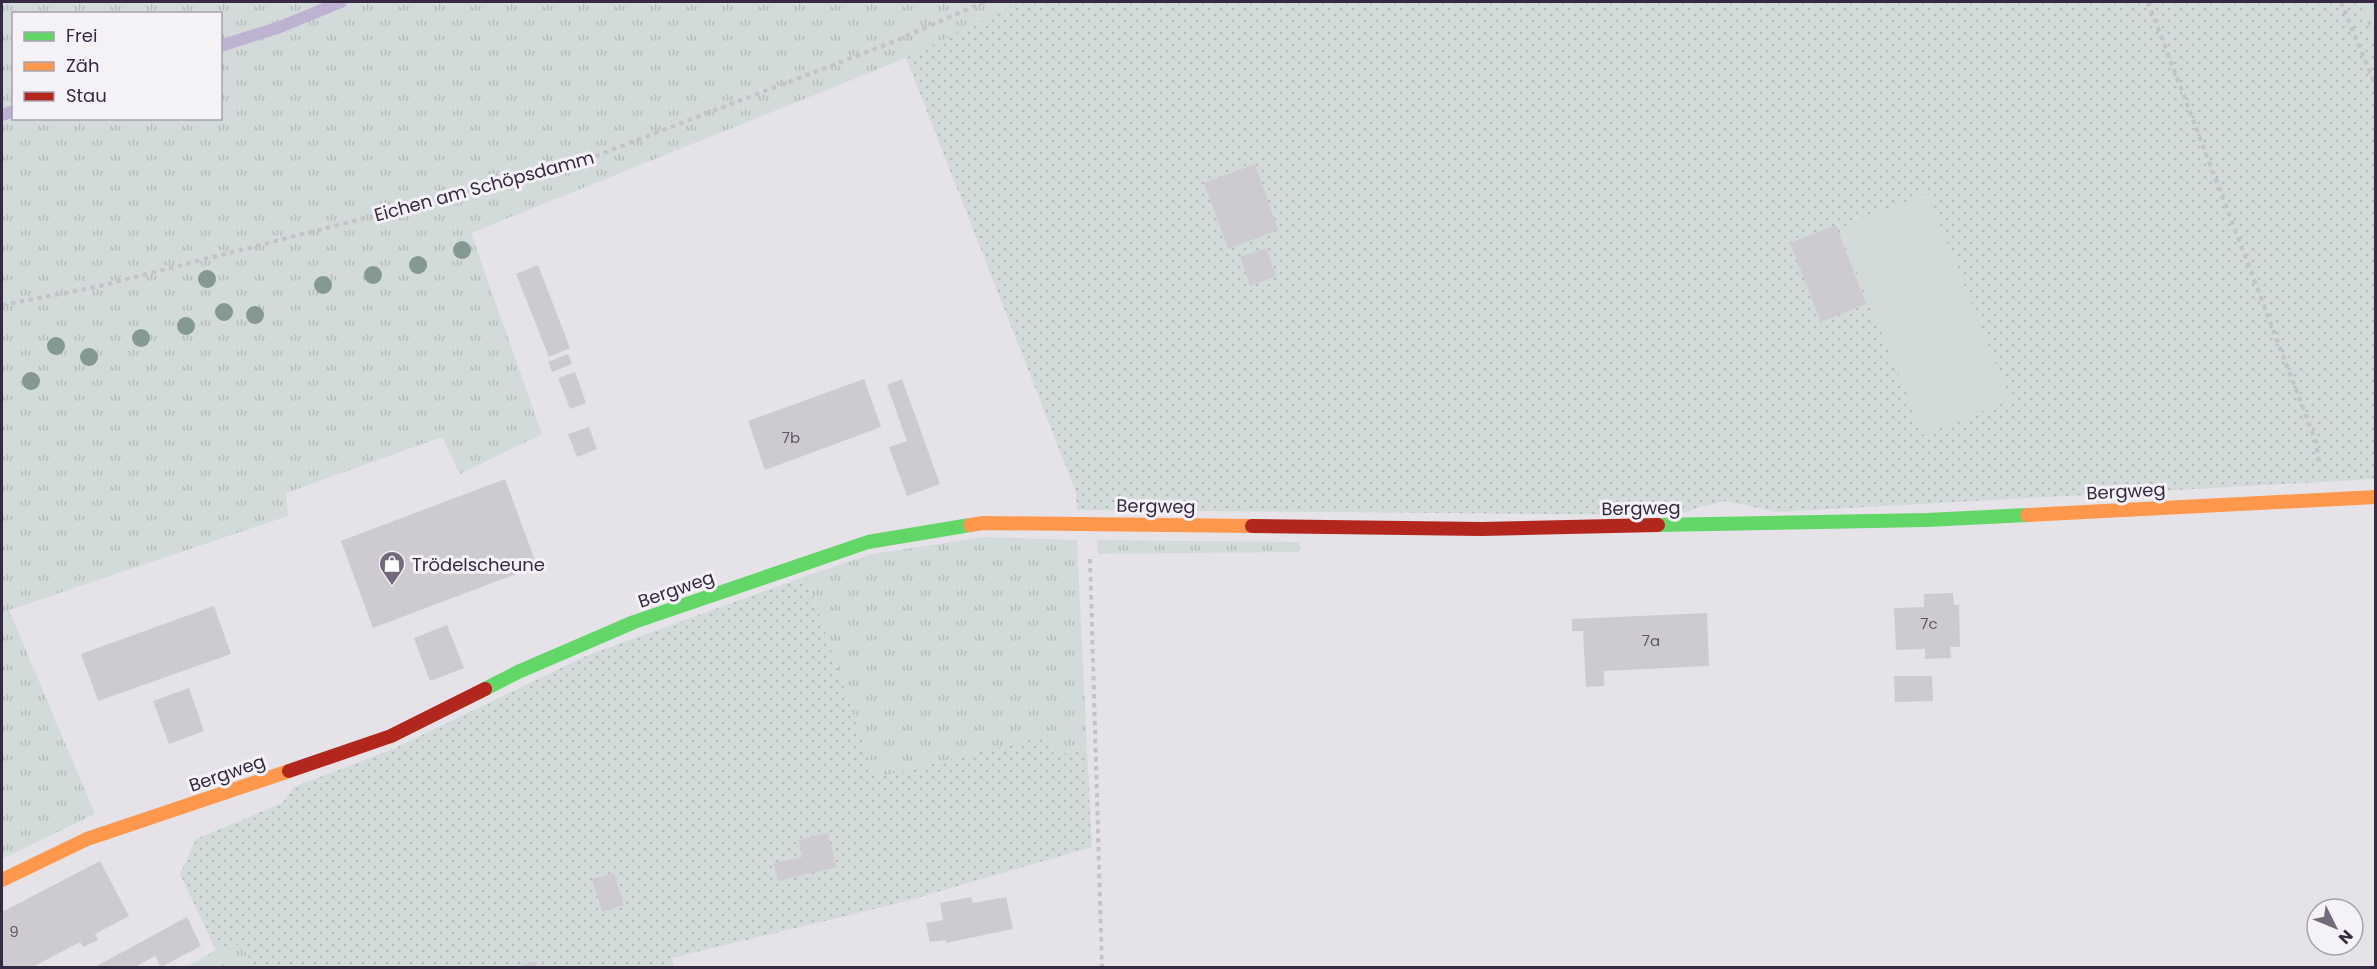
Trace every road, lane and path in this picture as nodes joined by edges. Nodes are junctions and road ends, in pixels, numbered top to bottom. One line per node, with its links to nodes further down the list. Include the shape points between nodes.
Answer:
1 (984, 2): 5 (path, Eichen am Schöpsdamm, via 893,42 572,165 96,287)
2 (2148, 2): 7 (path, via 2316,442)
3 (2342, 2): 4 (path)
4 (2376, 87)
5 (2, 305)
6 (2376, 497): 7 (street, Bergweg)
7 (2324, 499): 8 (street, Bergweg, via 1927,520 1494,529)
8 (1089, 523): 9 (street, Bergweg, via 983,523 868,542 634,622 518,672 391,736 87,839); 10 (path)
9 (2, 880)
10 (1102, 968)

